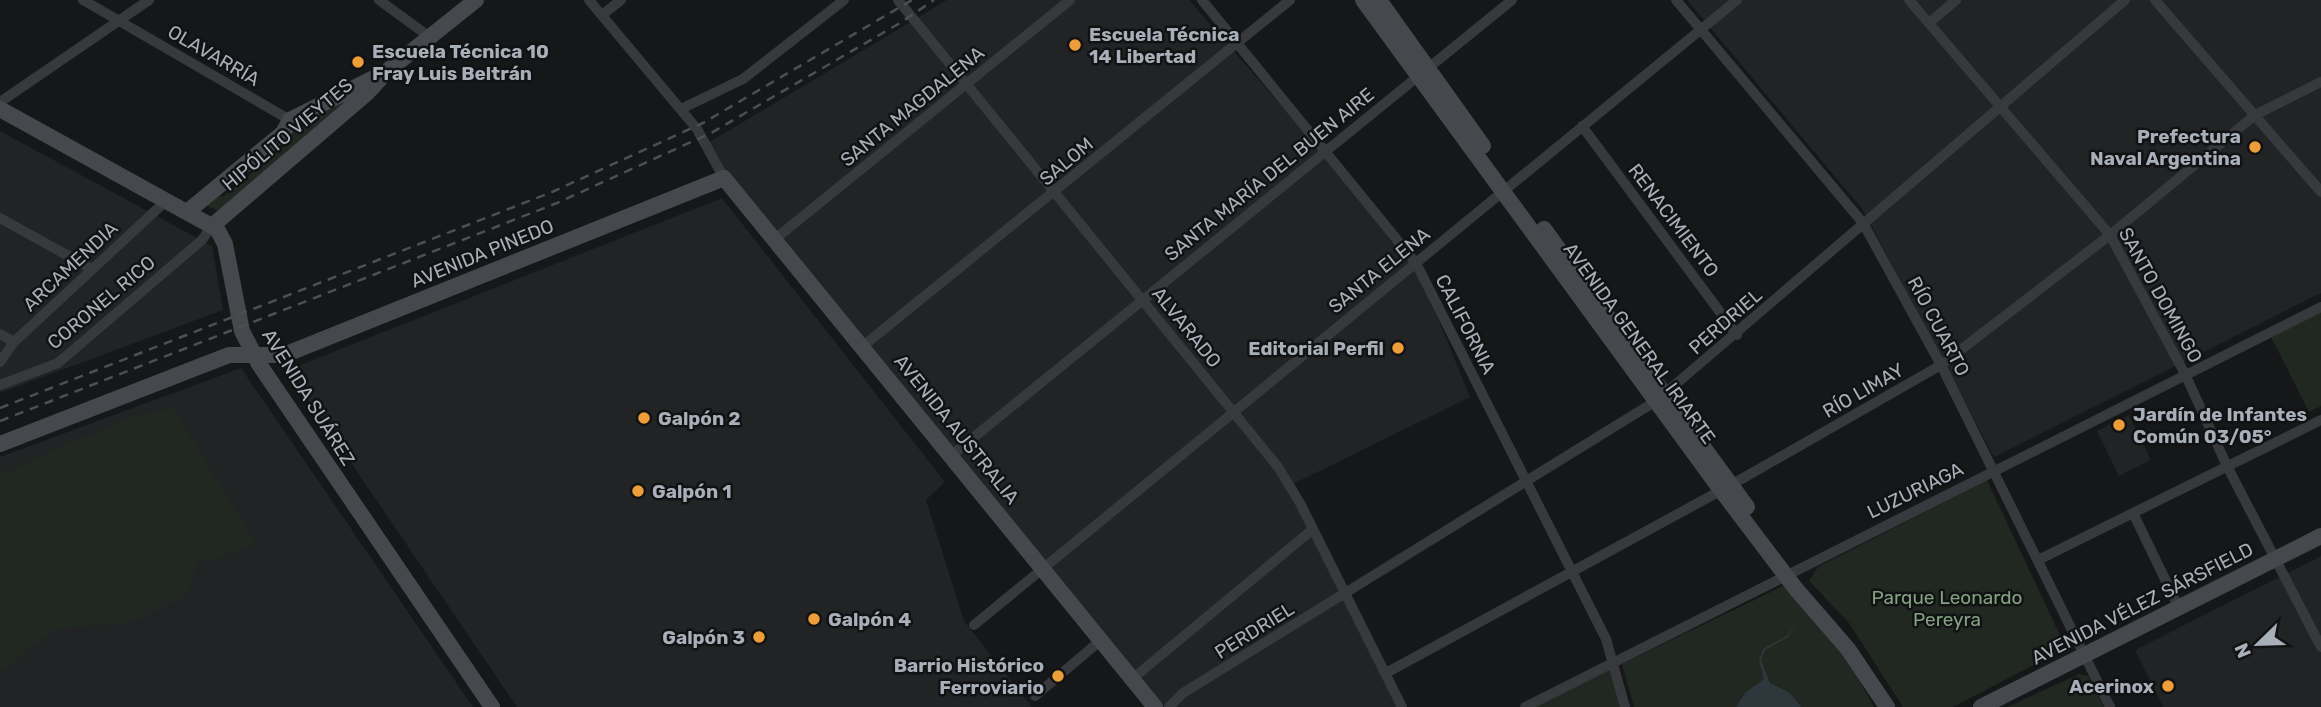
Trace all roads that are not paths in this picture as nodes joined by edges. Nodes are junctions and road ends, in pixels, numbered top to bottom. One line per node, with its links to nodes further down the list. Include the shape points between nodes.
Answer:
1 (83, 0): 22 (street, OLAVARRÍA)
2 (149, 0): 22 (street)
3 (379, 0): 25 (street)
4 (476, 0): 25 (main road, HIPÓLITO VIEYTES)
5 (589, 0): 21 (street)
6 (621, 0): 21 (street)
7 (844, 0): 33 (street, via 743,79)
8 (898, 0): 30 (street, ALVARADO)
9 (1070, 0): 30 (street, SANTA MAGDALENA)
10 (1202, 0): 26 (street, CALIFORNIA)
11 (1290, 0): 26 (street, SALOM)
12 (1363, 0): 27 (main road, AVENIDA GENERAL IRIARTE)
13 (1379, 0): 27 (main road, AVENIDA GENERAL IRIARTE)
14 (1512, 0): 27 (street, SANTA MARÍA DEL BUEN AIRE)
15 (1676, 0): 24 (street, RÍO CUARTO)
16 (1737, 0): 24 (street, SANTA ELENA)
17 (1909, 0): 23 (street, SANTO DOMINGO)
18 (1956, 0): 23 (street)
19 (2125, 0): 32 (street, PERDRIEL)
20 (2155, 0): 35 (street)
21 (602, 15): 33 (street)
22 (119, 21): 31 (street); 36 (street, OLAVARRÍA)
23 (1929, 23): 32 (street, SANTO DOMINGO)
24 (1700, 30): 37 (street, SANTA ELENA); 46 (street, RÍO CUARTO)
25 (431, 38): 28 (main road, HIPÓLITO VIEYTES)
26 (1236, 42): 38 (street, CALIFORNIA); 42 (street, SALOM)
27 (1422, 71): 38 (street, SANTA MARÍA DEL BUEN AIRE); 40 (main road, AVENIDA GENERAL IRIARTE)
28 (386, 72): 36 (main road, HIPÓLITO VIEYTES); 47 (main road, HIPÓLITO VIEYTES)
29 (2321, 82): 35 (street, RÍO LIMAY)
30 (967, 85): 42 (street, ALVARADO); 49 (street, SANTA MAGDALENA)
31 (0, 102)
32 (2000, 106): 46 (street, PERDRIEL); 48 (street, SANTO DOMINGO)
33 (681, 109): 39 (street)
34 (0, 110): 43 (main road)
35 (2255, 115): 41 (street); 48 (street, RÍO LIMAY)
36 (290, 120): 44 (main road, HIPÓLITO VIEYTES, via 283,133)
37 (1583, 126): 40 (street, SANTA ELENA); 55 (street, RENACIMIENTO)
38 (1326, 151): 50 (street, CALIFORNIA); 52 (street, SANTA MARÍA DEL BUEN AIRE)
39 (724, 178): 49 (main road, AVENIDA AUSTRALIA); 58 (main road, AVENIDA PINEDO, via 284,355)
40 (1507, 188): 50 (street, SANTA ELENA); 63 (main road, AVENIDA GENERAL IRIARTE)
41 (2321, 192)
42 (1055, 193): 52 (street, ALVARADO); 57 (street, SALOM)
43 (167, 201): 44 (main road); 51 (street, ARCAMENDIA)
44 (187, 212): 47 (main road)
45 (0, 218): 51 (street)
46 (1863, 223): 55 (street, PERDRIEL); 60 (street, RÍO CUARTO)
47 (212, 226): 58 (main road, AVENIDA SUÁREZ, via 223,240 236,308); 62 (street, CORONEL RICO, via 202,240 58,363)
48 (2110, 235): 60 (street, RÍO LIMAY); 61 (street, SANTO DOMINGO)
49 (775, 239): 57 (main road, AVENIDA AUSTRALIA)
50 (1416, 262): 64 (street, SANTA ELENA); 70 (street, CALIFORNIA)
51 (92, 269): 56 (street, ARCAMENDIA)
52 (1143, 300): 64 (street, ALVARADO); 67 (street, SANTA MARÍA DEL BUEN AIRE)
53 (2321, 307): 61 (street, LUZURIAGA)
54 (0, 334): 56 (street)
55 (1737, 335): 63 (street, PERDRIEL)
56 (14, 342): 59 (street, ARCAMENDIA)
57 (863, 346): 67 (main road, AVENIDA AUSTRALIA)
58 (253, 355): 66 (main road, AVENIDA PINEDO, via 229,355); 91 (main road, AVENIDA SUÁREZ)
59 (0, 362)
60 (1941, 365): 69 (street, RÍO CUARTO); 71 (street, RÍO LIMAY)
61 (2185, 374): 68 (street, SANTO DOMINGO); 69 (street, LUZURIAGA)
62 (0, 385)
63 (1661, 398): 70 (street, PERDRIEL); 71 (main road, AVENIDA GENERAL IRIARTE)
64 (1234, 412): 73 (street, ALVARADO, via 1282,472); 77 (street, SANTA ELENA)
65 (2321, 420): 68 (street)
66 (0, 444)
67 (952, 456): 77 (main road, AVENIDA AUSTRALIA)
68 (2227, 466): 72 (street); 76 (street, SANTO DOMINGO)
69 (1993, 472): 75 (street, RÍO CUARTO); 79 (street, LUZURIAGA)
70 (1526, 481): 78 (street, CALIFORNIA); 80 (street, PERDRIEL)
71 (1726, 488): 78 (street, RÍO LIMAY); 79 (main road, AVENIDA GENERAL IRIARTE)
72 (2133, 513): 75 (street); 81 (street)
73 (1313, 529): 80 (street, ALVARADO); 89 (street)
74 (2321, 536): 76 (main road, AVENIDA VÉLEZ SÁRSFIELD)
75 (2038, 560): 85 (street, RÍO CUARTO)
76 (2275, 560): 81 (main road, AVENIDA VÉLEZ SÁRSFIELD); 84 (street, SANTO DOMINGO)
77 (1043, 568): 82 (street, SANTA ELENA); 83 (main road, AVENIDA AUSTRALIA)
78 (1573, 572): 86 (street, CALIFORNIA); 88 (street, RÍO LIMAY)
79 (1788, 572): 86 (street, LUZURIAGA); 87 (main road, AVENIDA GENERAL IRIARTE); 99 (main road, AVENIDA GENERAL IRIARTE, via 1846,632)
80 (1346, 594): 88 (street, ALVARADO); 93 (street, PERDRIEL)
81 (2179, 608): 85 (main road, AVENIDA VÉLEZ SÁRSFIELD)
82 (974, 625)
83 (1101, 640): 89 (main road, AVENIDA AUSTRALIA); 90 (street)
84 (2321, 647)
85 (2084, 655): 100 (main road, AVENIDA VÉLEZ SÁRSFIELD); 101 (street, RÍO CUARTO)
86 (1614, 661): 95 (street, LUZURIAGA); 96 (street, CALIFORNIA)
87 (1857, 661): 97 (main road); 98 (main road, AVENIDA GENERAL IRIARTE)
88 (1386, 673): 94 (street, ALVARADO)
89 (1132, 679): 92 (main road, AVENIDA AUSTRALIA)
90 (1035, 696)
91 (492, 707)
92 (1155, 707)
93 (1169, 707)
94 (1402, 707)
95 (1525, 707)
96 (1625, 707)
97 (1877, 707)
98 (1887, 707)
99 (1899, 707)
100 (1981, 707)
101 (2110, 707)

